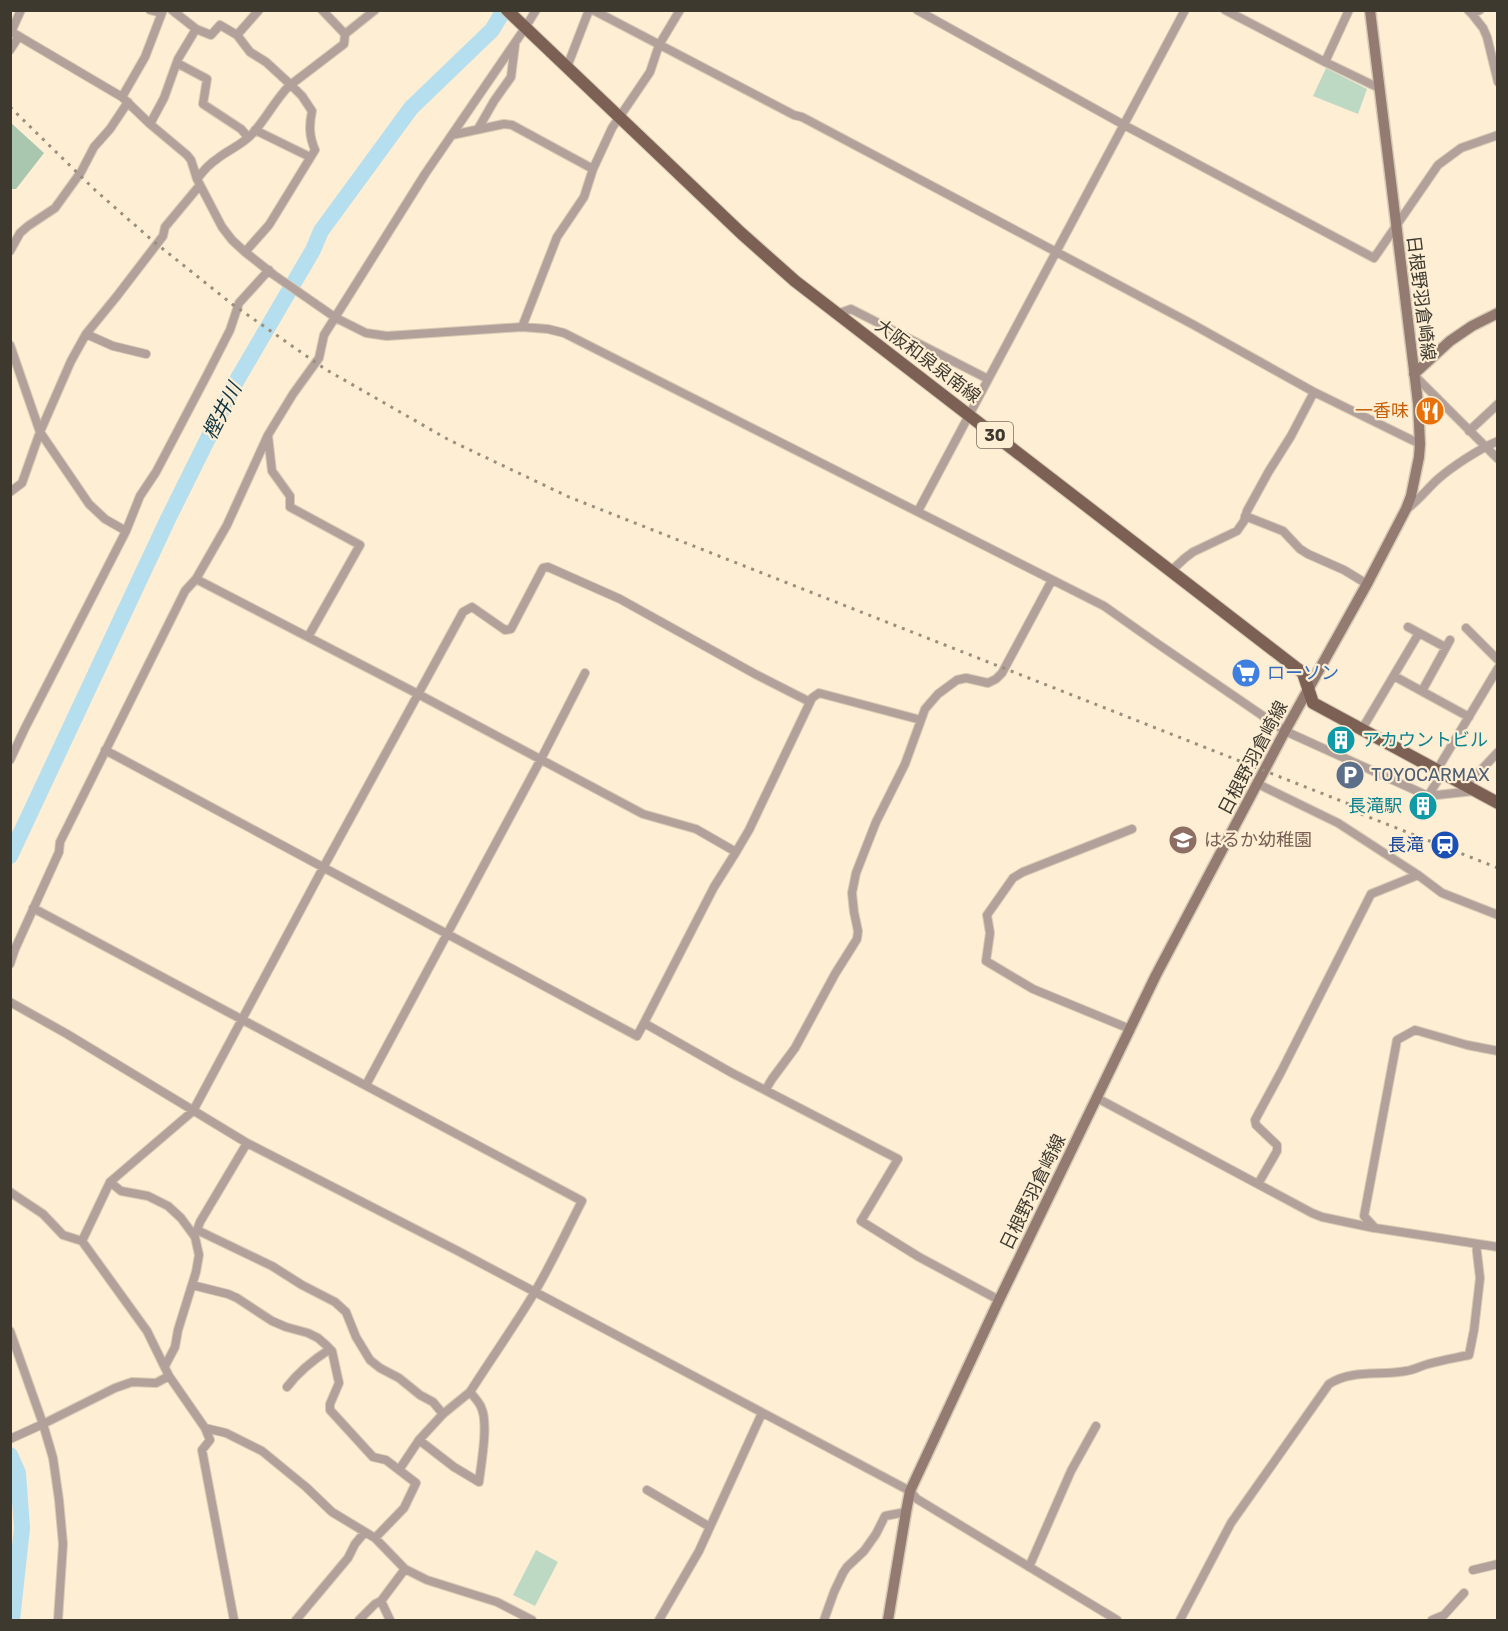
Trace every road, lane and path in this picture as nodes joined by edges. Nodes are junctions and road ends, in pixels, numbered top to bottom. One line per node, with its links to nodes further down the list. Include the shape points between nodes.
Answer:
1 (21, 10): 20 (street)
2 (150, 10): 16 (street)
3 (172, 10): 19 (street)
4 (259, 10): 22 (street)
5 (322, 10): 21 (street)
6 (375, 10): 21 (street)
7 (507, 10): 18 (main road, 大阪和泉泉南線 / 30)
8 (536, 10): 18 (street)
9 (591, 10): 24 (street); 28 (street)
10 (680, 10): 24 (street)
11 (917, 10): 35 (street)
12 (1185, 10): 35 (street)
13 (1226, 10): 26 (street)
14 (1349, 10): 26 (street)
15 (1370, 10): 31 (main road, 日根野羽倉崎線)
16 (162, 12): 32 (street)
17 (1473, 12): 29 (street, via 1487,38)
18 (523, 26): 23 (street); 28 (main road, 大阪和泉泉南線 / 30)
19 (196, 28): 22 (street, via 211,35 220,25); 27 (street)
20 (14, 33): 25 (street); 32 (street)
21 (345, 34): 30 (street, via 344,44)
22 (237, 35): 30 (street, via 250,52)
23 (515, 43): 36 (street, via 511,77); 38 (street)
24 (659, 45): 33 (street, via 650,72); 47 (street)
25 (10, 50)
26 (1325, 62): 31 (street)
27 (177, 63): 34 (street); 40 (street, via 207,79 203,104)
28 (567, 68): 33 (main road, 大阪和泉泉南線 / 30)
29 (1497, 82)
30 (291, 85): 37 (street); 41 (street, via 312,111 309,124 315,150)
31 (1379, 88): 44 (main road, 日根野羽倉崎線)
32 (125, 99): 34 (street); 45 (street, via 110,129 94,147 58,205 20,233)
33 (620, 117): 42 (street); 50 (main road, 大阪和泉泉南線 / 30, via 741,233)
34 (150, 124): 43 (street, via 187,155)
35 (1124, 125): 44 (street, via 1374,258); 47 (street)
36 (478, 129): 38 (street); 42 (street, via 512,125)
37 (255, 130): 40 (street); 41 (street)
38 (452, 135): 51 (street)
39 (1497, 135): 44 (street, via 1461,148 1438,165)
40 (248, 137): 43 (street, via 206,169)
41 (310, 157): 46 (street, via 269,225)
42 (593, 169): 52 (street, via 584,197 557,237)
43 (199, 182): 46 (street, via 222,227); 53 (street, via 165,227 163,236)
44 (1396, 227): 56 (main road, 日根野羽倉崎線)
45 (10, 251)
46 (245, 252): 48 (street)
47 (1056, 252): 57 (street); 58 (street)
48 (272, 273): 51 (street); 72 (street, via 240,303 230,330 140,496)
49 (1497, 313): 56 (main road, via 1450,341)
50 (837, 314): 57 (street, via 851,309); 60 (main road, 大阪和泉泉南線 / 30)
51 (334, 317): 52 (street, via 366,333 387,336); 63 (street, via 324,334 319,358)
52 (522, 327): 70 (street, via 564,333)
53 (86, 334): 55 (street); 62 (street)
54 (10, 345): 62 (street)
55 (146, 354)
56 (1414, 374): 61 (street); 65 (main road, 日根野羽倉崎線)
57 (988, 379): 60 (street)
58 (1314, 392): 65 (street); 71 (street)
59 (1497, 404): 61 (street)
60 (969, 415): 70 (street); 73 (main road, 大阪和泉泉南線 / 30)
61 (1469, 431): 66 (street)
62 (40, 432): 68 (street, via 22,483); 72 (street, via 89,504)
63 (268, 435): 74 (street, via 227,525); 80 (street, via 272,471 290,496 290,507 360,544)
64 (1497, 441): 66 (street)
65 (1420, 444): 69 (main road, 日根野羽倉崎線)
66 (1484, 446): 67 (street); 69 (street, via 1438,479)
67 (1497, 459)
68 (10, 492)
69 (1406, 509): 76 (main road, 日根野羽倉崎線)
70 (918, 511): 75 (street)
71 (1245, 516): 73 (street, via 1237,531 1193,552); 76 (street, via 1283,531 1300,549)
72 (126, 531): 96 (street)
73 (1171, 572): 85 (main road, 大阪和泉泉南線 / 30, via 1303,673)
74 (196, 579): 80 (street); 93 (street, via 185,591)
75 (1052, 580): 90 (street, via 1002,673 988,683 957,680 938,694); 92 (street, via 1104,606)
76 (1367, 584): 85 (main road, 日根野羽倉崎線)
77 (1408, 627): 79 (street)
78 (1466, 628): 81 (street)
79 (1419, 633): 84 (street); 86 (street, via 1448,643)
80 (308, 637): 87 (street)
81 (1497, 660)
82 (1497, 668): 89 (street)
83 (585, 674): 95 (street)
84 (1394, 675): 86 (street); 91 (street)
85 (1308, 691): 91 (main road, 大阪和泉泉南線 / 30, via 1313,703); 92 (main road, 日根野羽倉崎線)
86 (1422, 691): 89 (street)
87 (418, 694): 88 (street, via 463,612 472,607 505,630 511,629 543,568 548,567 620,599); 95 (street); 104 (street)
88 (810, 702): 90 (street, via 819,693); 103 (street)
89 (1469, 717): 97 (street)
90 (921, 720): 116 (street, via 856,873 852,893 857,939 795,1048)
91 (1362, 729): 97 (main road, 大阪和泉泉南線 / 30)
92 (1285, 731): 98 (main road, 日根野羽倉崎線); 100 (street)
93 (105, 750): 104 (street); 106 (street)
94 (1497, 752): 99 (street)
95 (541, 759): 103 (street, via 643,814 696,829); 108 (street)
96 (10, 760)
97 (1440, 771): 99 (main road, 大阪和泉泉南線 / 30); 100 (street)
98 (1257, 784): 105 (street, via 1338,823); 113 (main road, 日根野羽倉崎線)
99 (1471, 788): 100 (street); 101 (main road, 大阪和泉泉南線 / 30)
100 (1428, 796)
101 (1497, 803)
102 (1132, 829): 113 (street, via 1013,878 987,915 990,933 986,961 1033,989)
103 (736, 852): 112 (street)
104 (323, 868): 108 (street); 111 (street)
105 (1418, 875): 107 (street, via 1442,893); 121 (street, via 1371,894 1255,1120 1277,1145)
106 (33, 908): 109 (street); 111 (street)
107 (1497, 915)
108 (447, 934): 112 (street, via 637,1036); 115 (street)
109 (10, 964)
110 (10, 1002): 118 (street)
111 (243, 1019): 115 (street); 118 (street)
112 (644, 1023): 116 (street)
113 (1130, 1029): 117 (main road, 日根野羽倉崎線)
114 (1497, 1051): 123 (street, via 1415,1030 1397,1040 1364,1216)
115 (366, 1085): 129 (street, via 582,1201)
116 (766, 1089): 130 (street, via 898,1159 861,1221)
117 (1097, 1098): 121 (street); 130 (main road, 日根野羽倉崎線)
118 (193, 1111): 119 (street); 120 (street)
119 (247, 1143): 124 (street); 129 (street)
120 (110, 1182): 124 (street, via 121,1191 148,1196 168,1206); 125 (street)
121 (1258, 1184): 123 (street, via 1322,1217)
122 (10, 1192): 125 (street, via 43,1214 63,1235)
123 (1375, 1228): 126 (street)
124 (196, 1233): 128 (street, via 199,1256); 138 (street, via 272,1266 335,1302 346,1312 370,1360 433,1402)
125 (82, 1241): 133 (street, via 147,1330)
126 (1476, 1244): 127 (street); 167 (street, via 1480,1278 1469,1355 1407,1371 1352,1375 1329,1384 1231,1523)
127 (1497, 1247)
128 (192, 1285): 132 (street, via 237,1298 272,1321 318,1338); 133 (street, via 175,1347)
129 (535, 1292): 136 (street); 137 (street)
130 (999, 1300): 146 (main road, 日根野羽倉崎線)
131 (10, 1331): 139 (street)
132 (330, 1349): 135 (street, via 306,1365); 144 (street, via 339,1383 330,1410 373,1457 386,1460)
133 (165, 1366): 134 (street)
134 (170, 1376): 139 (street, via 156,1383 132,1382 115,1388); 141 (street)
135 (287, 1387)
136 (470, 1392): 138 (street); 143 (street, via 484,1418 479,1482)
137 (762, 1413): 146 (street); 148 (street)
138 (442, 1414): 143 (street)
139 (43, 1424): 142 (street); 157 (street, via 53,1458 63,1544)
140 (1096, 1426): 152 (street, via 1071,1471)
141 (205, 1428): 149 (street, via 226,1433 262,1451 332,1512); 158 (street, via 210,1440 202,1450)
142 (10, 1439)
143 (419, 1440): 144 (street)
144 (399, 1470): 150 (street, via 416,1483 404,1508)
145 (647, 1490): 148 (street)
146 (910, 1491): 147 (main road, 日根野羽倉崎線); 152 (street)
147 (906, 1512): 164 (street, via 885,1516 864,1551 847,1567); 165 (main road, 日根野羽倉崎線)
148 (710, 1527): 163 (street)
149 (365, 1532): 150 (street); 159 (street)
150 (375, 1538): 153 (street)
151 (1497, 1564): 154 (street)
152 (1029, 1567): 166 (street)
153 (405, 1569): 156 (street); 162 (street, via 497,1602)
154 (1473, 1570)
155 (1464, 1593): 168 (street, via 1444,1615)
156 (381, 1601): 160 (street); 161 (street)
157 (58, 1620)
158 (234, 1620)
159 (296, 1620)
160 (359, 1620)
161 (390, 1620)
162 (532, 1620)
163 (659, 1620)
164 (824, 1620)
165 (888, 1620)
166 (1117, 1620)
167 (1180, 1620)
168 (1432, 1620)

